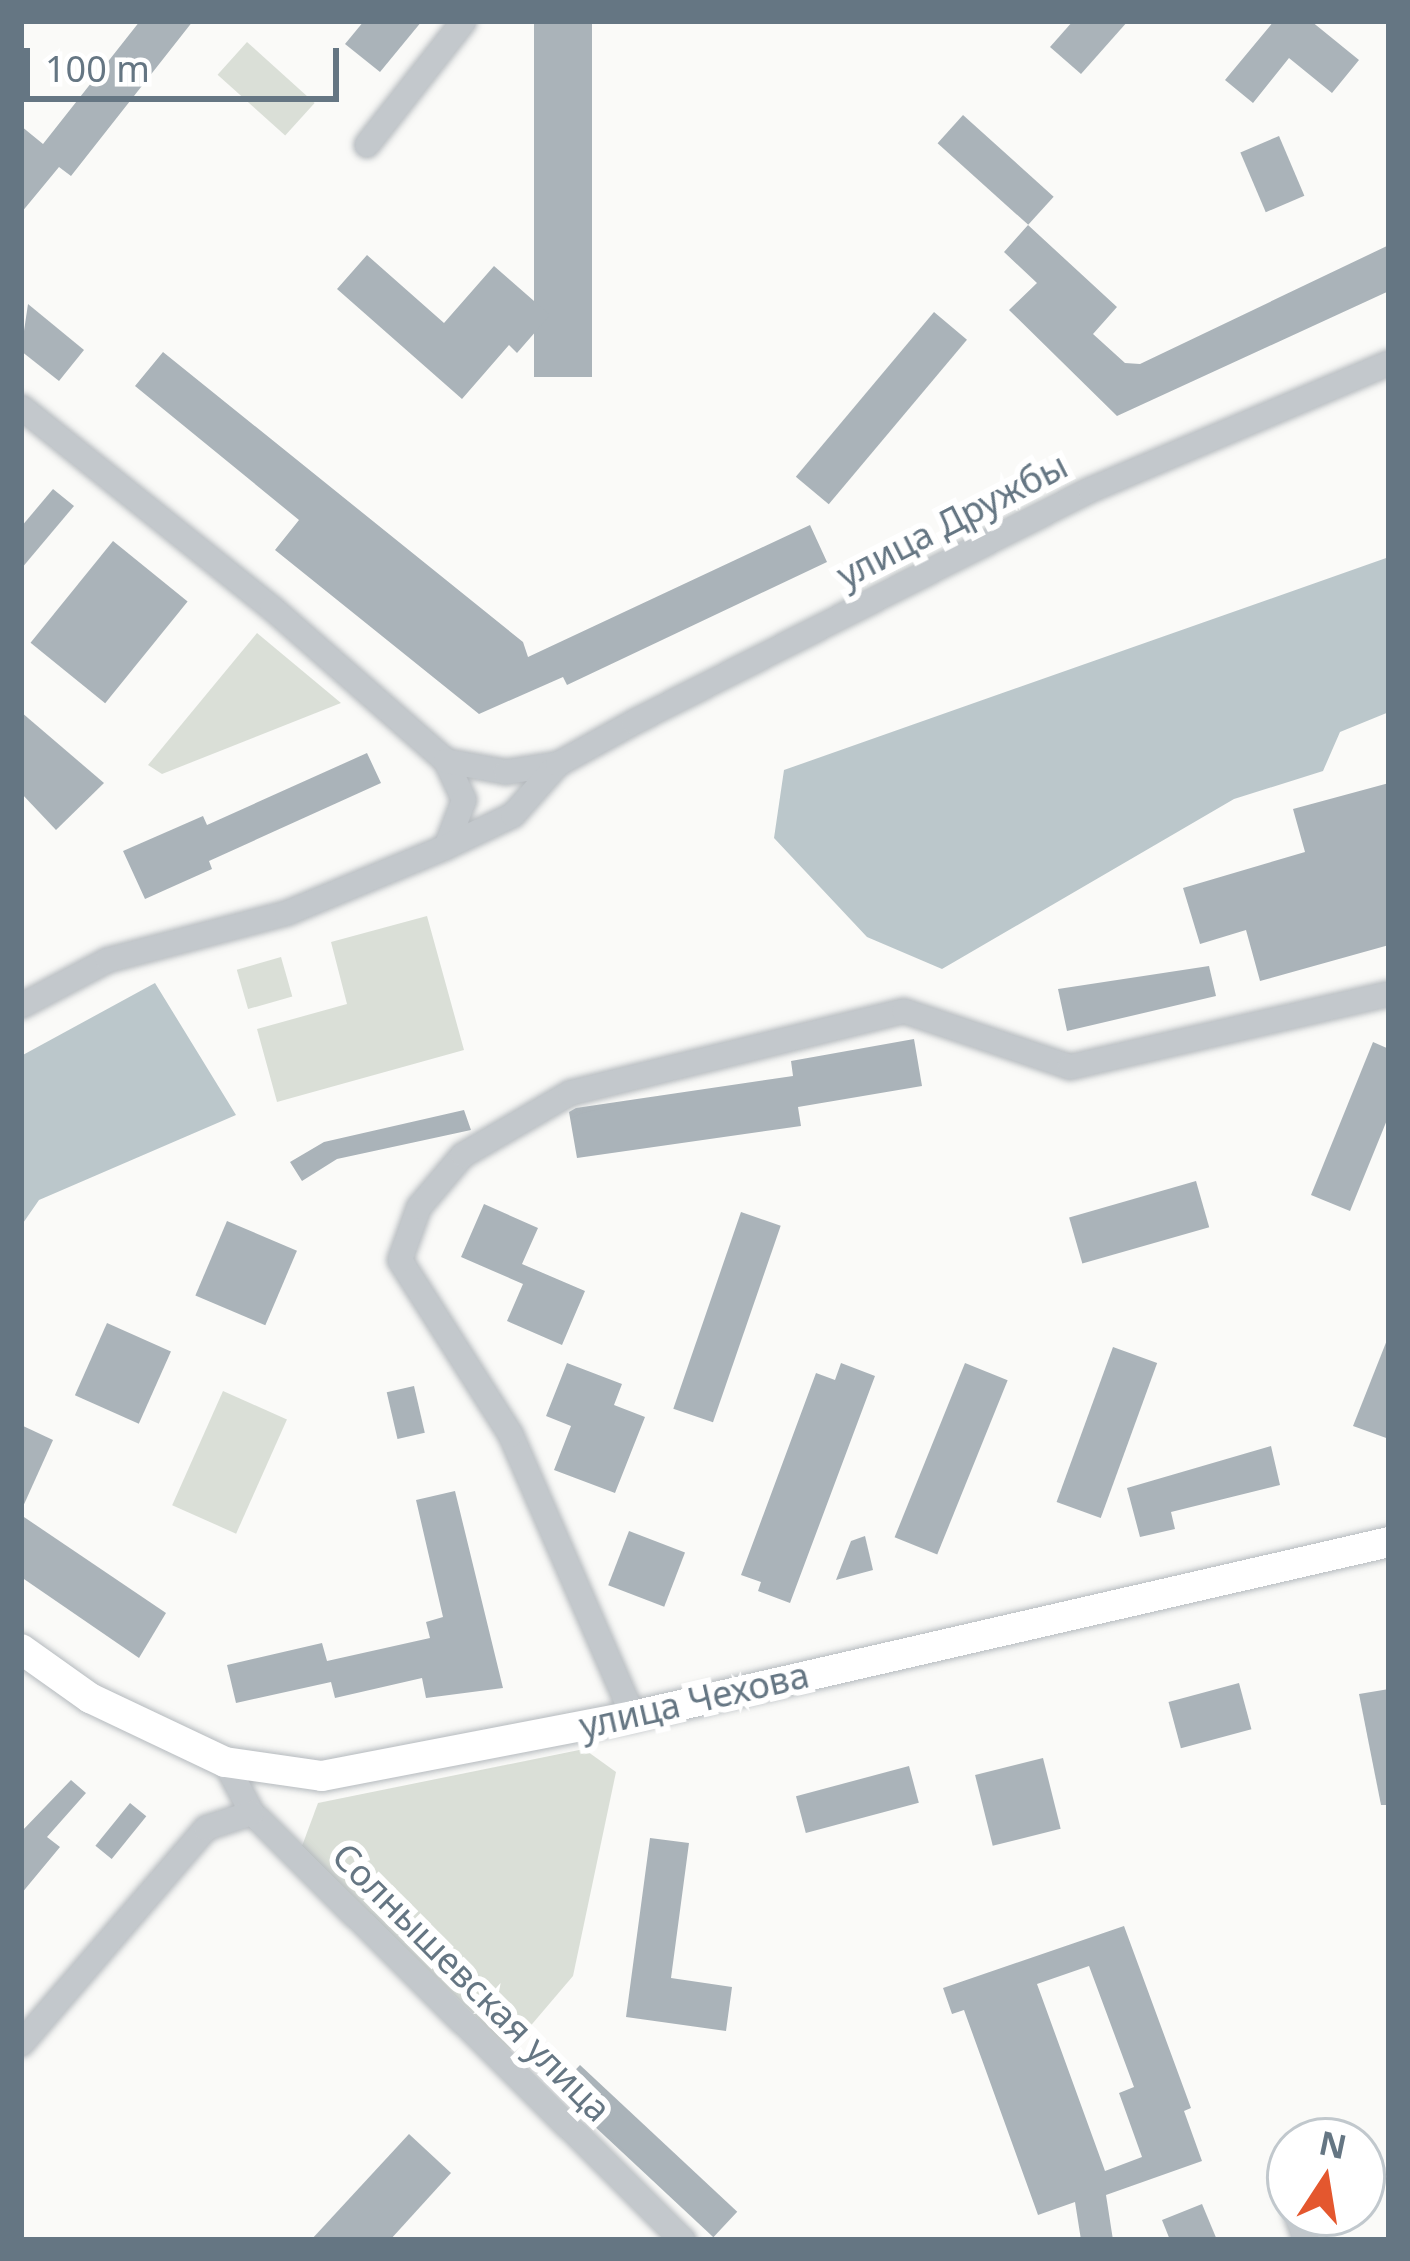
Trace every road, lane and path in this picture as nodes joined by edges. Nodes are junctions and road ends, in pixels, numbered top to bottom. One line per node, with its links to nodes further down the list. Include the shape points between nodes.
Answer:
1 (464, 21): 2 (street)
2 (367, 145)
3 (1389, 363): 6 (street, улица Дружбы, via 1090,490)
4 (21, 407): 5 (street, via 272,608)
5 (446, 761): 6 (street, улица Дружбы, via 506,772); 7 (street, via 464,800)
6 (558, 764): 7 (street, улица Дружбы, via 512,815)
7 (446, 847): 9 (street, улица Дружбы, via 287,913 108,960)
8 (1389, 994): 12 (street, via 1070,1067 904,1011 570,1093 463,1155 419,1207 400,1260 511,1435)
9 (21, 1006)
10 (1389, 1542): 12 (main road, улица Чехова)
11 (21, 1649): 13 (main road, улица Чехова, via 90,1698)
12 (633, 1716): 13 (main road, улица Чехова, via 322,1776)
13 (225, 1762): 14 (street, Солнышевская улица)
14 (252, 1814): 15 (street, via 206,1828); 16 (street, Солнышевская улица)
15 (21, 2044)
16 (683, 2240)

